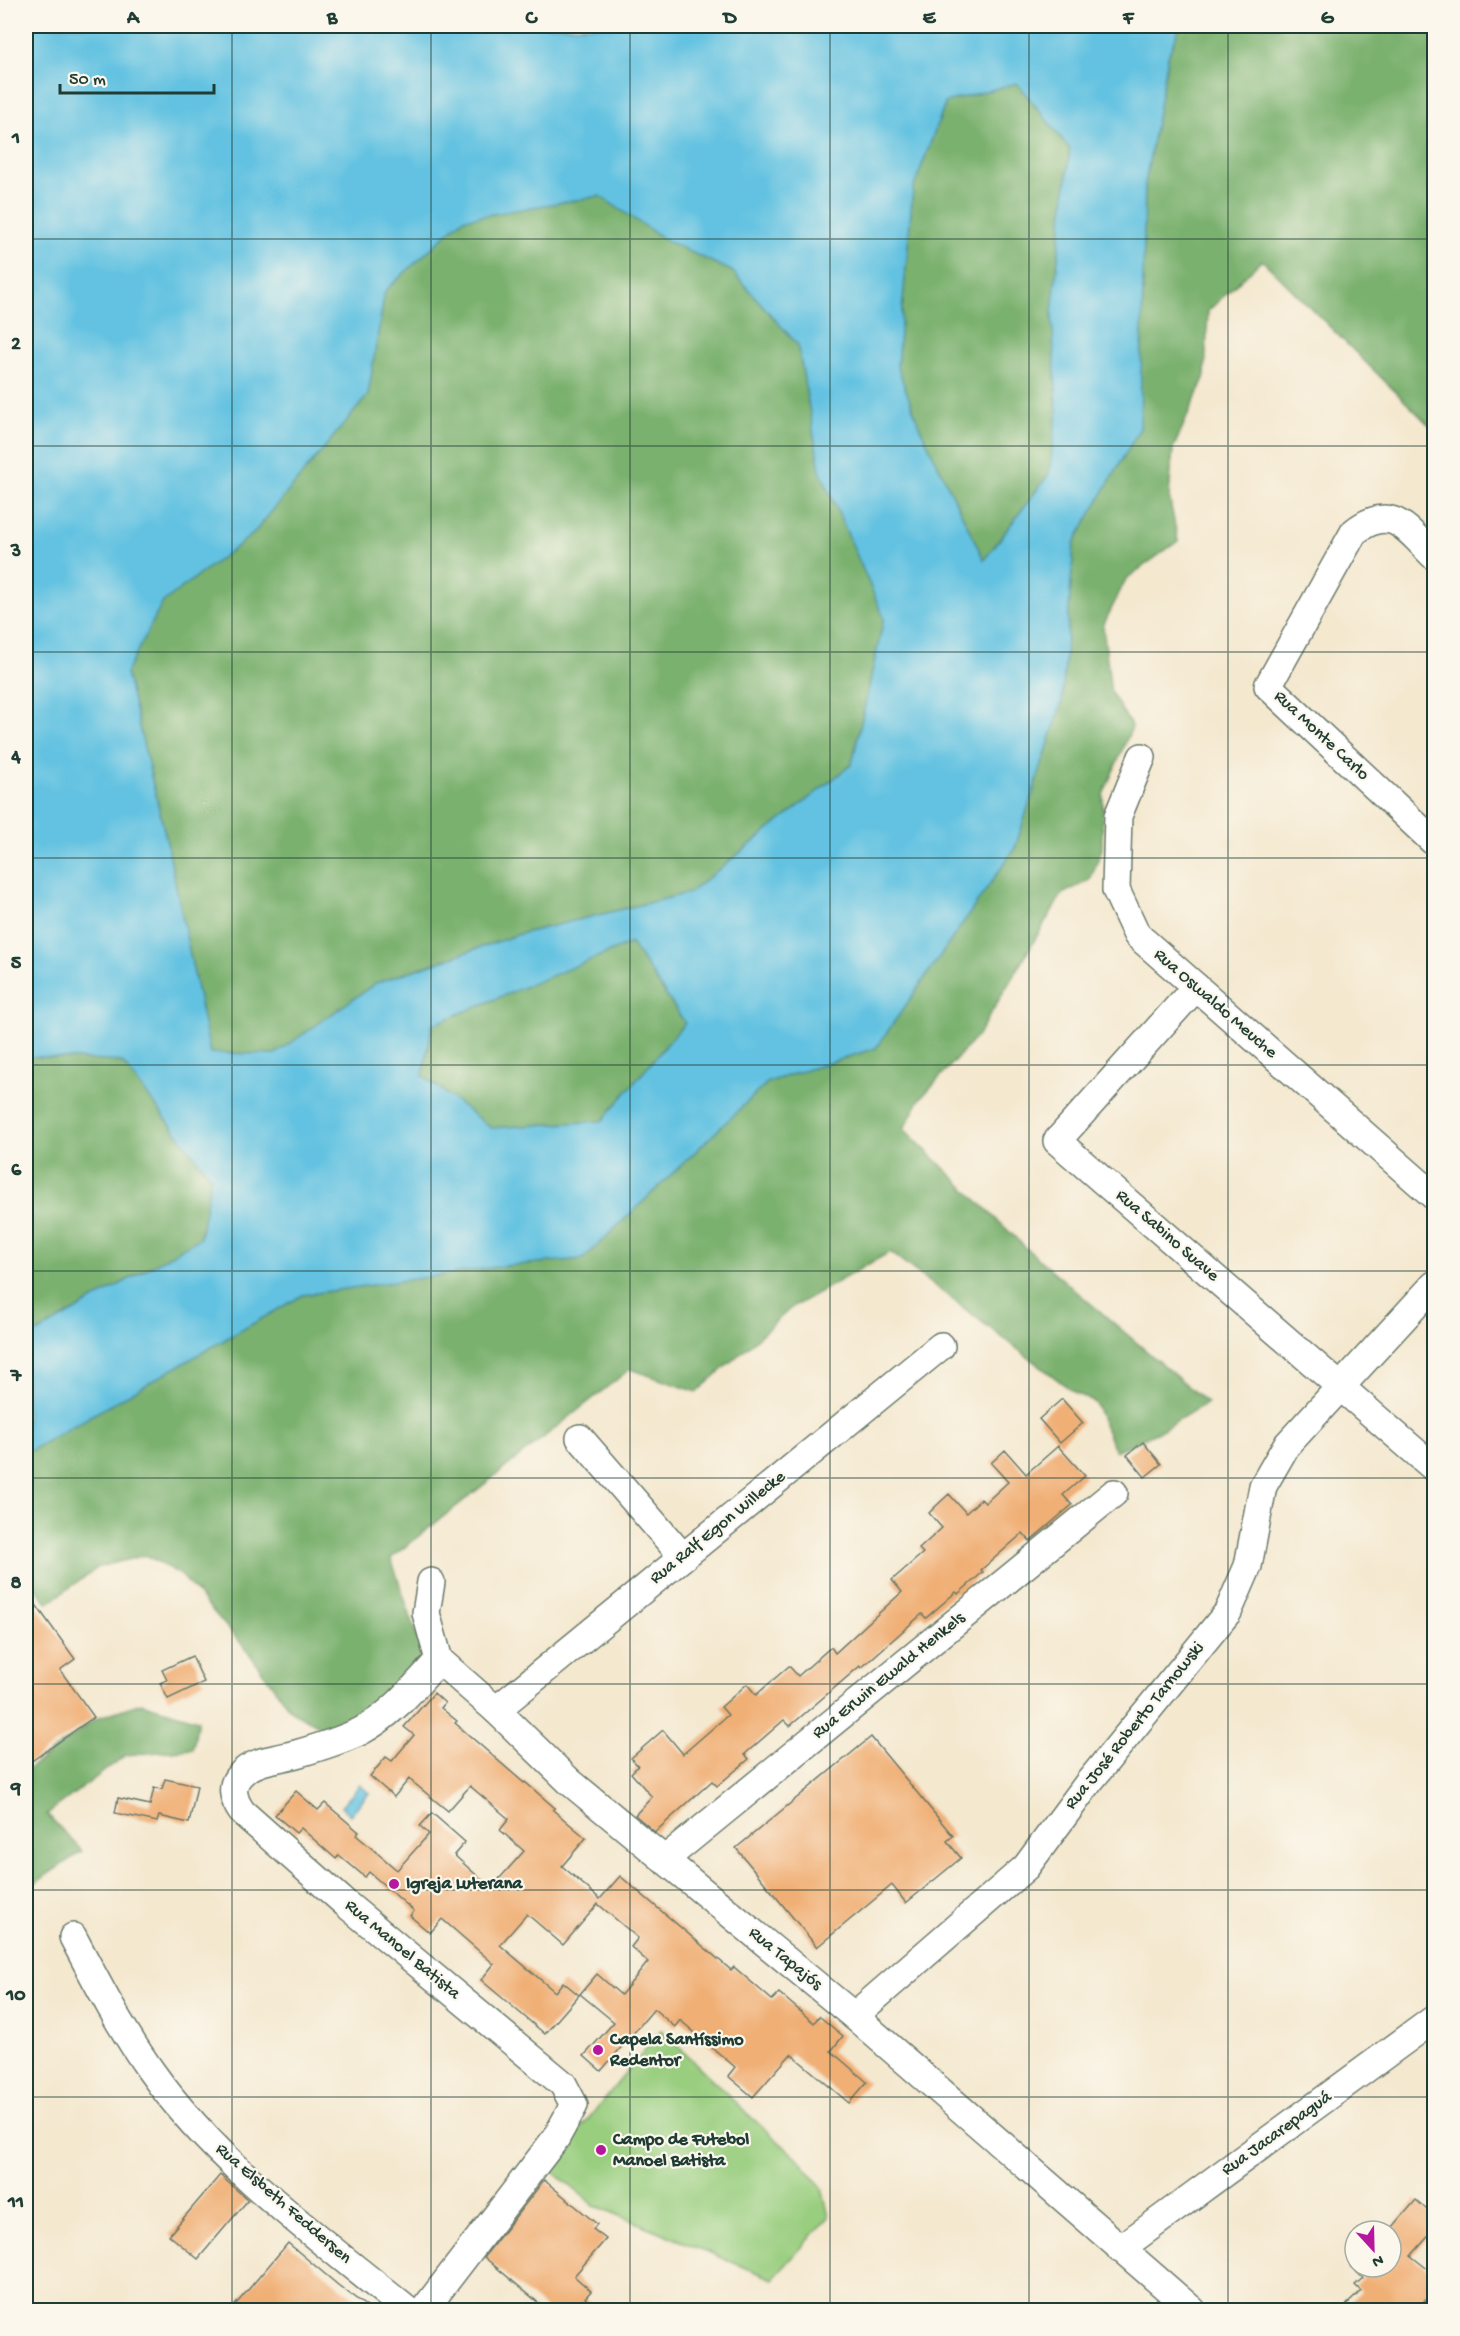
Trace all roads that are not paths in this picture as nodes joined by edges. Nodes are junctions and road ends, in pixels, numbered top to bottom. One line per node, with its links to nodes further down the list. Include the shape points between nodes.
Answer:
1 (1434, 556): 3 (street, Rua Monte Carlo, via 1396,520 1378,518 1354,532 1268,686)
2 (1142, 757): 4 (street, Rua Oswaldo Meuche, via 1118,816 1116,890 1137,935)
3 (1434, 842)
4 (1196, 987): 5 (street, Rua Oswaldo Meuche); 8 (street, Rua Sabino Suave, via 1057,1141)
5 (1434, 1196)
6 (1434, 1285): 8 (street, Rua José Roberto Tarnowski)
7 (941, 1346): 12 (street, Rua Ralf Egon Willecke)
8 (1340, 1386): 10 (street, Rua Sabino Suave); 18 (street, Rua José Roberto Tarnowski, via 1286,1446 1263,1486 1248,1566 1228,1612 1089,1782 1026,1867)
9 (580, 1438): 12 (street)
10 (1434, 1468)
11 (1114, 1492): 16 (street, Rua Erwin Ewald Henkels)
12 (683, 1557): 15 (street, Rua Ralf Egon Willecke)
13 (431, 1582): 14 (street, via 426,1613)
14 (439, 1660): 15 (street, Rua Tapajós); 22 (street, Rua Manoel Batista, via 392,1711 361,1731 327,1745 263,1762 240,1774 233,1786 235,1803 242,1812 562,2084 574,2104 556,2138)
15 (496, 1710): 16 (street, Rua Tapajós, via 569,1781)
16 (664, 1860): 18 (street, Rua Tapajós)
17 (73, 1937): 21 (street, Rua Elsbeth Feddersen, via 109,2006 151,2072 195,2126 250,2181)
18 (854, 2016): 20 (street, Rua Tapajós)
19 (1434, 2019): 20 (street, Rua Jacarepaguá)
20 (1120, 2248): 23 (street, Rua Tapajós)
21 (407, 2310)
22 (424, 2310)
23 (1192, 2310)

